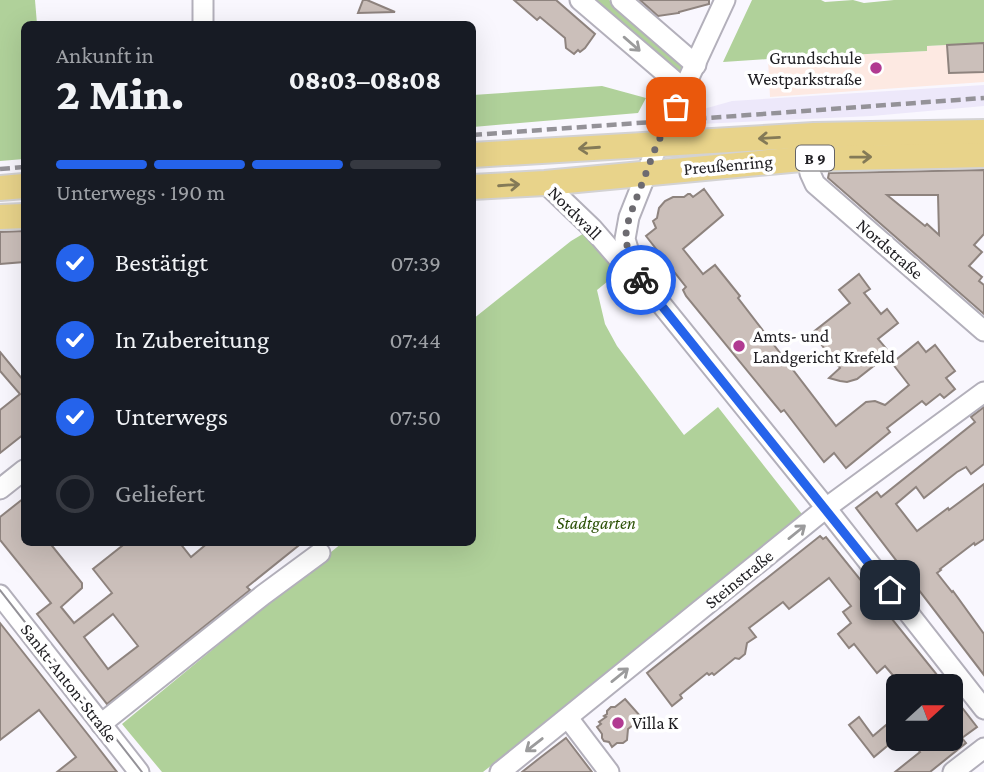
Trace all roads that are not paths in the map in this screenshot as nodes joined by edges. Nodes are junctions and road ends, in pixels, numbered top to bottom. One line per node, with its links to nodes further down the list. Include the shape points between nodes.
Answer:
1 (203, 0): 5 (street)
2 (580, 0): 7 (street, one-way to 7)
3 (621, 0): 6 (street)
4 (725, 0): 6 (street, Nordwall)
5 (203, 21)
6 (696, 65): 7 (street, Nordwall)
7 (684, 89): 9 (street, Nordwall)
8 (984, 132): 9 (main road, Preußenring / B 9, one-way to 9)
9 (657, 144): 10 (main road, Preußenring / B 9, one-way to 10); 13 (street, Nordwall)
10 (476, 155)
11 (984, 155): 12 (main road, Preußenring / B 9, one-way to 11)
12 (807, 159): 13 (main road, Preußenring / B 9); 21 (street, Nordstraße, via 815,184)
13 (647, 173): 14 (main road, Preußenring / B 9); 20 (street, Nordwall, via 625,239)
14 (545, 183): 16 (main road, Preußenring / B 9, one-way to 14); 20 (street, Nordwall)
15 (21, 186): 17 (main road)
16 (476, 187)
17 (0, 188)
18 (21, 216): 19 (main road)
19 (0, 217)
20 (636, 273): 25 (street, Nordwall)
21 (984, 331)
22 (984, 392): 25 (street, Steinstraße)
23 (21, 472): 24 (street)
24 (0, 489)
25 (826, 508): 28 (street, Nordwall); 29 (street, Steinstraße, one-way to 25)
26 (320, 552): 30 (street)
27 (0, 595): 30 (street, Sankt-Anton-Straße)
28 (984, 709)
29 (568, 718): 33 (street, Steinstraße, one-way to 33); 34 (street)
30 (101, 724): 32 (street, Sankt-Anton-Straße)
31 (984, 748): 35 (street)
32 (138, 772)
33 (500, 772)
34 (609, 772)
35 (953, 772)

